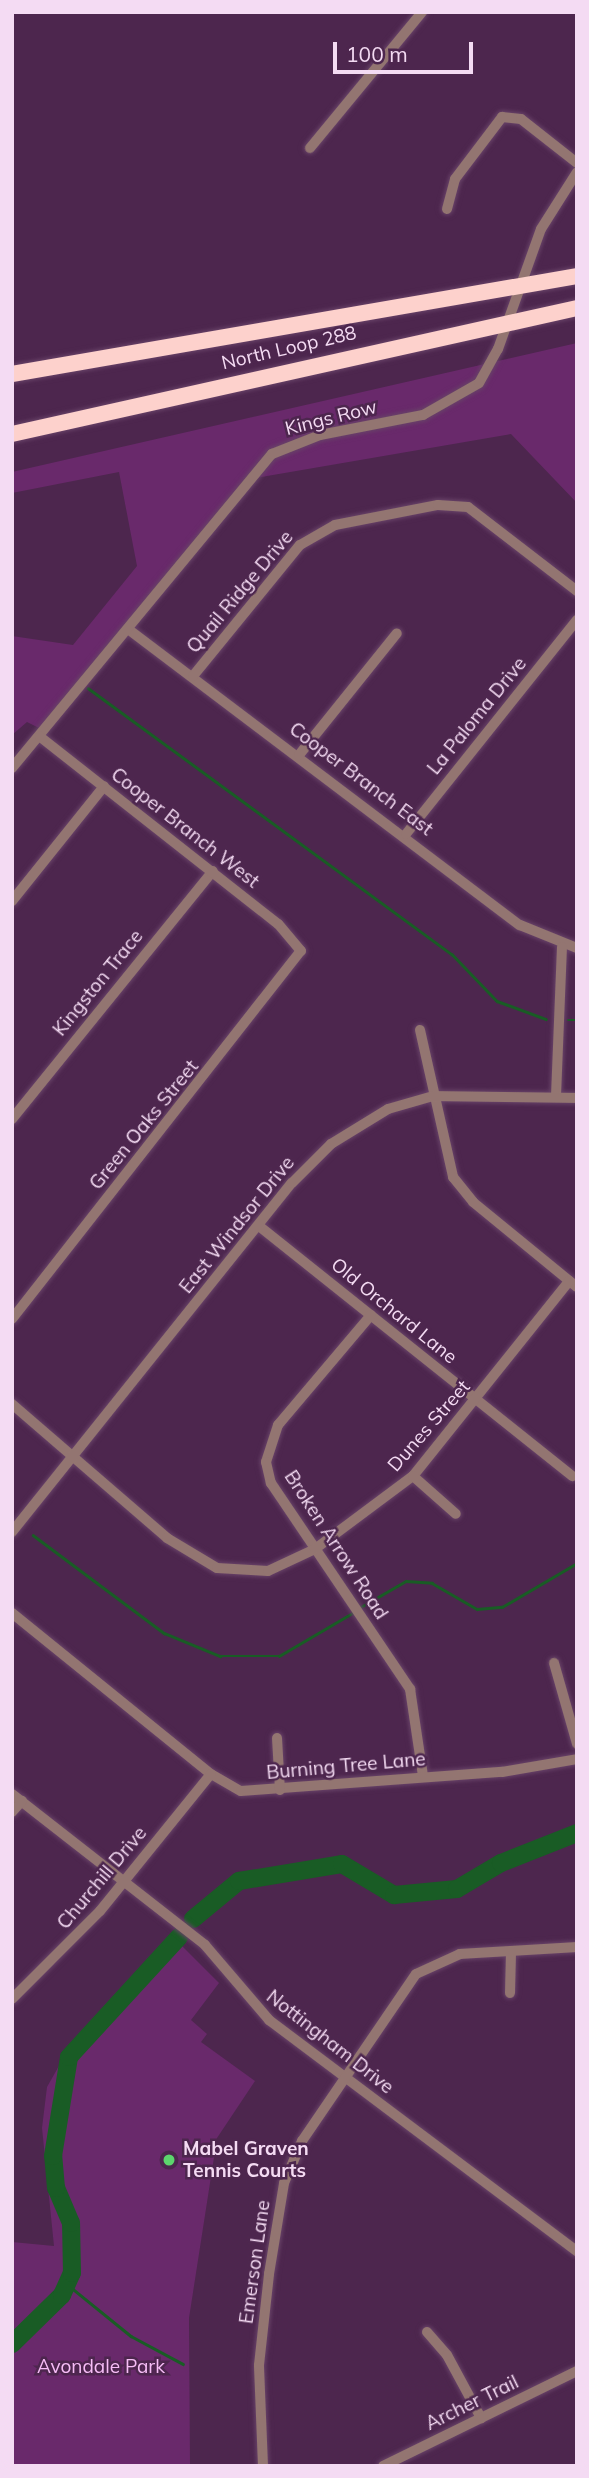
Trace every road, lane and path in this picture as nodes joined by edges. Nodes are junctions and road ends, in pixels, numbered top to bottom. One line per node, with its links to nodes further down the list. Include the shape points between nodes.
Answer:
1 (422, 12): 2 (street)
2 (310, 148)
3 (577, 163): 5 (street, via 521,119 502,117 455,179)
4 (577, 172): 7 (street, Kings Row, via 544,222)
5 (447, 209)
6 (577, 276): 7 (highway, North Loop 288)
7 (518, 288): 9 (street, Kings Row); 10 (highway, North Loop 288)
8 (577, 308): 9 (highway, North Loop 288)
9 (508, 321): 11 (highway, North Loop 288); 14 (street, Kings Row, via 486,374 459,399 423,415 300,440 272,454)
10 (12, 374)
11 (12, 434)
12 (577, 591): 16 (street, Quail Ridge Drive, via 468,507 438,505 335,525 291,554)
13 (577, 620): 21 (street, La Paloma Drive)
14 (128, 629): 16 (street, Cooper Branch East); 17 (street, Kings Row)
15 (397, 633): 18 (street)
16 (193, 676): 18 (street, Cooper Branch East)
17 (40, 737): 19 (street, Kings Row); 20 (street, Cooper Branch West)
18 (299, 755): 21 (street, Cooper Branch East)
19 (12, 768)
20 (104, 786): 22 (street, Cooper Branch West); 23 (street)
21 (406, 834): 24 (street, Cooper Branch East, via 520,925)
22 (213, 871): 26 (street, Cooper Branch West, via 278,924); 31 (street, Kingston Trace)
23 (12, 901)
24 (562, 947): 25 (street, Cooper Branch East); 29 (street)
25 (577, 948)
26 (301, 951): 35 (street, Green Oaks Street)
27 (421, 1030): 28 (street)
28 (433, 1096): 29 (street, East Windsor Drive); 32 (street, East Windsor Drive, via 388,1109 331,1144); 33 (street, via 443,1152 462,1190)
29 (556, 1096): 30 (street, East Windsor Drive)
30 (577, 1098)
31 (12, 1119)
32 (259, 1226): 34 (street, Old Orchard Lane); 38 (street, East Windsor Drive)
33 (573, 1284): 36 (street, Dunes Street)
34 (371, 1315): 36 (street, Old Orchard Lane); 43 (street, Broken Arrow Road, via 270,1442 271,1483)
35 (12, 1319)
36 (476, 1399): 39 (street, Dunes Street); 40 (street, Old Orchard Lane)
37 (12, 1404): 38 (street, Dunes Street)
38 (73, 1457): 42 (street, East Windsor Drive); 43 (street, Dunes Street, via 167,1538 217,1568 268,1571)
39 (413, 1476): 41 (street); 43 (street, Dunes Street)
40 (572, 1476)
41 (456, 1514)
42 (12, 1532)
43 (315, 1549): 50 (street, Broken Arrow Road, via 410,1689)
44 (12, 1613): 49 (street, Burning Tree Lane)
45 (554, 1663): 47 (street)
46 (278, 1738): 51 (street)
47 (577, 1744)
48 (577, 1759): 50 (street, Burning Tree Lane)
49 (211, 1774): 51 (street, Burning Tree Lane, via 241,1791); 55 (street, Churchill Drive)
50 (423, 1776): 51 (street, Burning Tree Lane)
51 (280, 1790)
52 (12, 1794): 53 (street, Nottingham Drive)
53 (22, 1801): 54 (street); 55 (street, Nottingham Drive)
54 (12, 1812)
55 (122, 1883): 59 (street, Churchill Drive); 60 (street, Nottingham Drive, via 205,1945 251,2004)
56 (577, 1947): 57 (street, Emerson Lane)
57 (511, 1953): 58 (street); 60 (street, Emerson Lane, via 460,1954 416,1974)
58 (510, 1993)
59 (12, 1998)
60 (344, 2076): 61 (street, Nottingham Drive); 65 (street, Emerson Lane, via 284,2183 259,2365)
61 (577, 2251)
62 (427, 2332): 64 (street, via 447,2355)
63 (577, 2371): 64 (street, Archer Trail)
64 (481, 2418): 66 (street, Archer Trail)
65 (263, 2466)
66 (383, 2466)

